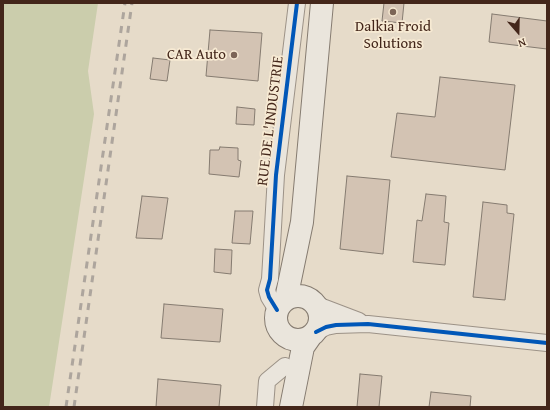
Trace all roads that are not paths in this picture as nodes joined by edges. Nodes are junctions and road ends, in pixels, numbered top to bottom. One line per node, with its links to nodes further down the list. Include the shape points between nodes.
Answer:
1 (298, 3): 5 (street, RUE DE L'INDUSTRIE, via 276,175 270,279 267,290 269,297)
2 (322, 3): 3 (main road)
3 (302, 222): 4 (main road, via 304,276); 5 (main road)
4 (314, 302): 5 (main road, via 299,295 292,296); 6 (street); 8 (main road, via 321,318 320,326)
5 (282, 305): 7 (main road, via 276,316 276,323)
6 (368, 324): 8 (street, via 326,327); 9 (street)
7 (284, 335): 8 (main road, via 296,340 304,340); 10 (main road)
8 (313, 335): 13 (main road, via 303,347)
9 (547, 343)
10 (285, 366): 11 (street, via 267,381); 12 (main road)
11 (265, 407)
12 (283, 407)
13 (291, 407)

